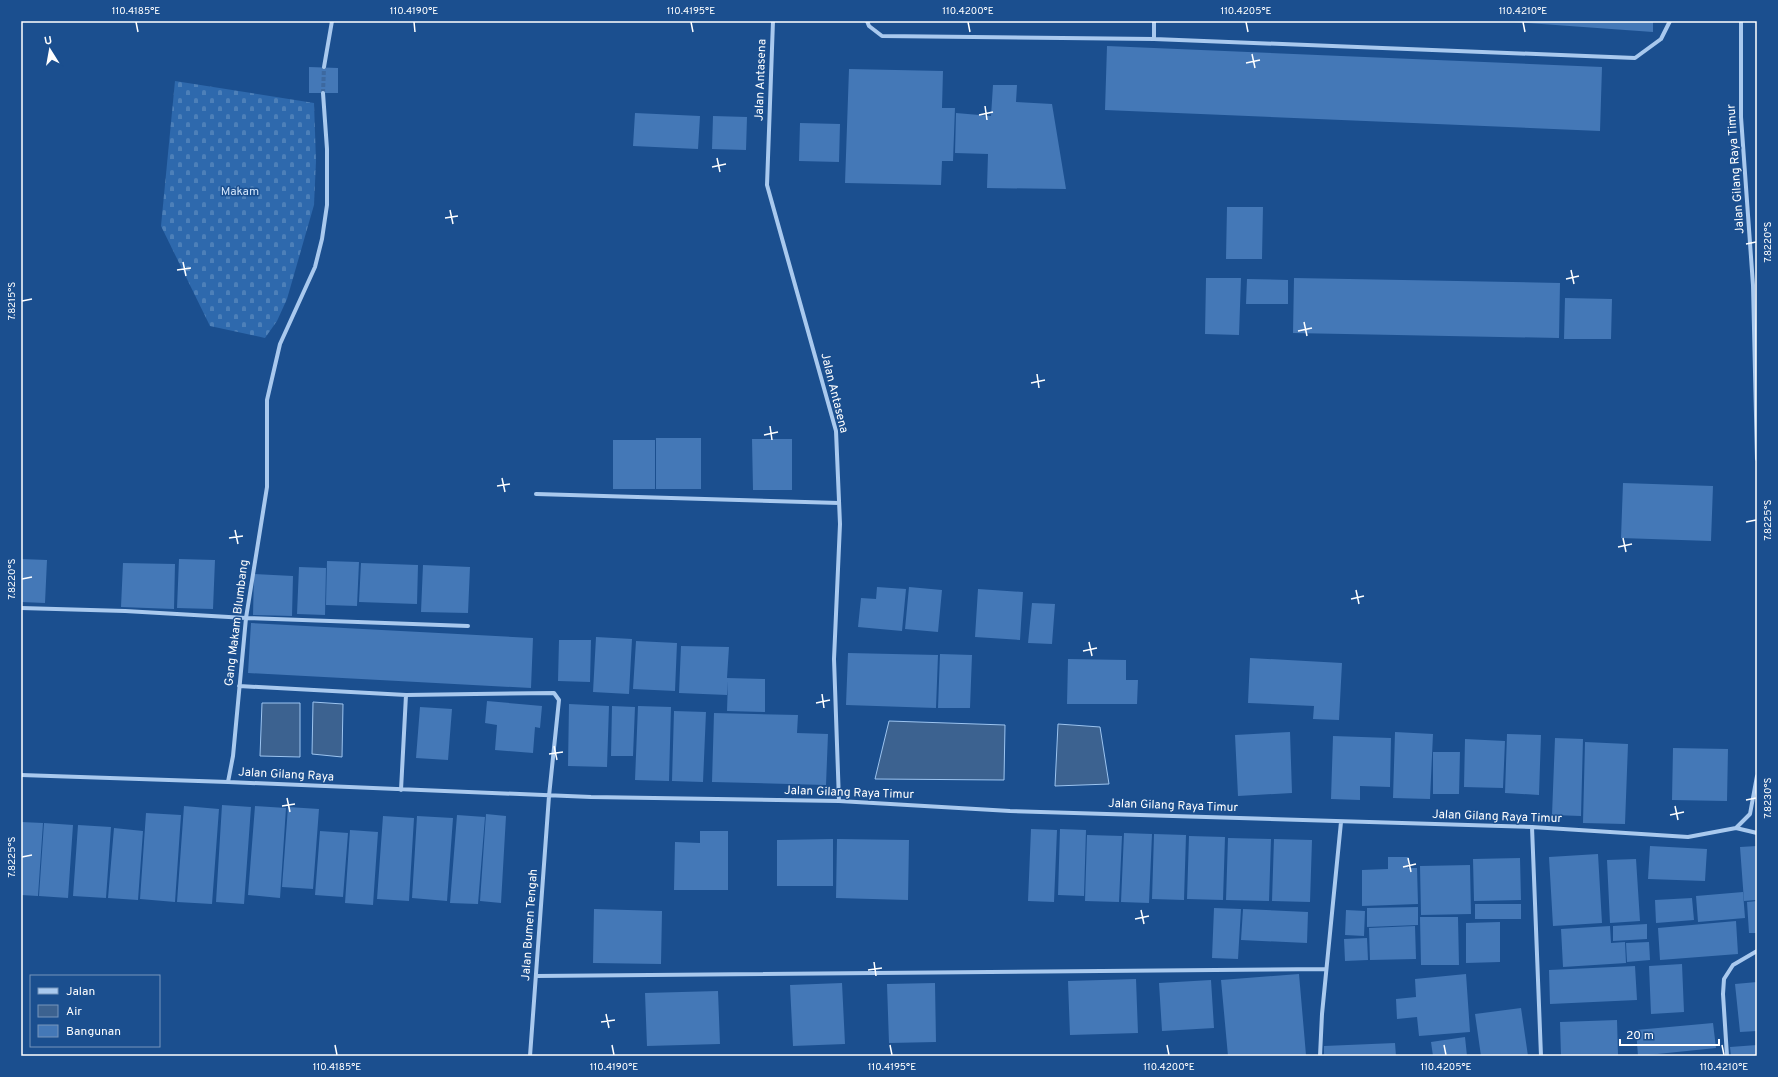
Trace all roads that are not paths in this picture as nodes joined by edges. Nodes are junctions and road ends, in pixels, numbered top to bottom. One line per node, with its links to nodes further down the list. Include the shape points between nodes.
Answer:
1 (332, 21): 8 (street)
2 (773, 21): 12 (street, Jalan Antasena, via 767,185 836,431)
3 (867, 21): 7 (street, via 869,26 882,36)
4 (1154, 21): 7 (street)
5 (1670, 21): 7 (street, via 1661,39 1635,58)
6 (1742, 21): 10 (street, Jalan Gilang Raya Timur, via 1741,117 1753,285)
7 (1154, 39)
8 (324, 67)
9 (323, 93): 14 (street, Gang Makam Blumbang, via 327,205 315,266 280,344 267,400 267,487)
10 (1757, 459)
11 (536, 494): 12 (street)
12 (839, 503): 23 (street, Jalan Antasena, via 834,660)
13 (21, 608): 14 (street)
14 (246, 618): 15 (street); 16 (street, Gang Makam Blumbang)
15 (468, 626)
16 (239, 686): 17 (street); 20 (street, Gang Makam Blumbang, via 233,756)
17 (406, 695): 21 (street); 22 (street, Jalan Bumen Tengah, via 554,693 559,700 559,711)
18 (21, 775): 20 (street, Jalan Gilang Raya)
19 (1757, 776): 26 (street, via 1750,814)
20 (228, 782): 21 (street, Jalan Gilang Raya)
21 (401, 790): 22 (street, Jalan Gilang Raya)
22 (549, 796): 23 (street, Jalan Gilang Raya Timur); 30 (street, Jalan Bumen Tengah)
23 (839, 801): 24 (street, Jalan Gilang Raya Timur, via 1010,811)
24 (1341, 822): 25 (street, Jalan Gilang Raya Timur); 29 (street)
25 (1532, 827): 26 (street, Jalan Gilang Raya Timur, via 1688,837); 33 (street)
26 (1736, 828): 27 (street)
27 (1757, 834)
28 (1757, 951): 34 (street, via 1733,965 1724,979)
29 (1326, 969): 30 (street); 32 (street)
30 (536, 976): 31 (street, Jalan Bumen Tengah)
31 (530, 1056)
32 (1320, 1056)
33 (1541, 1056)
34 (1727, 1056)

